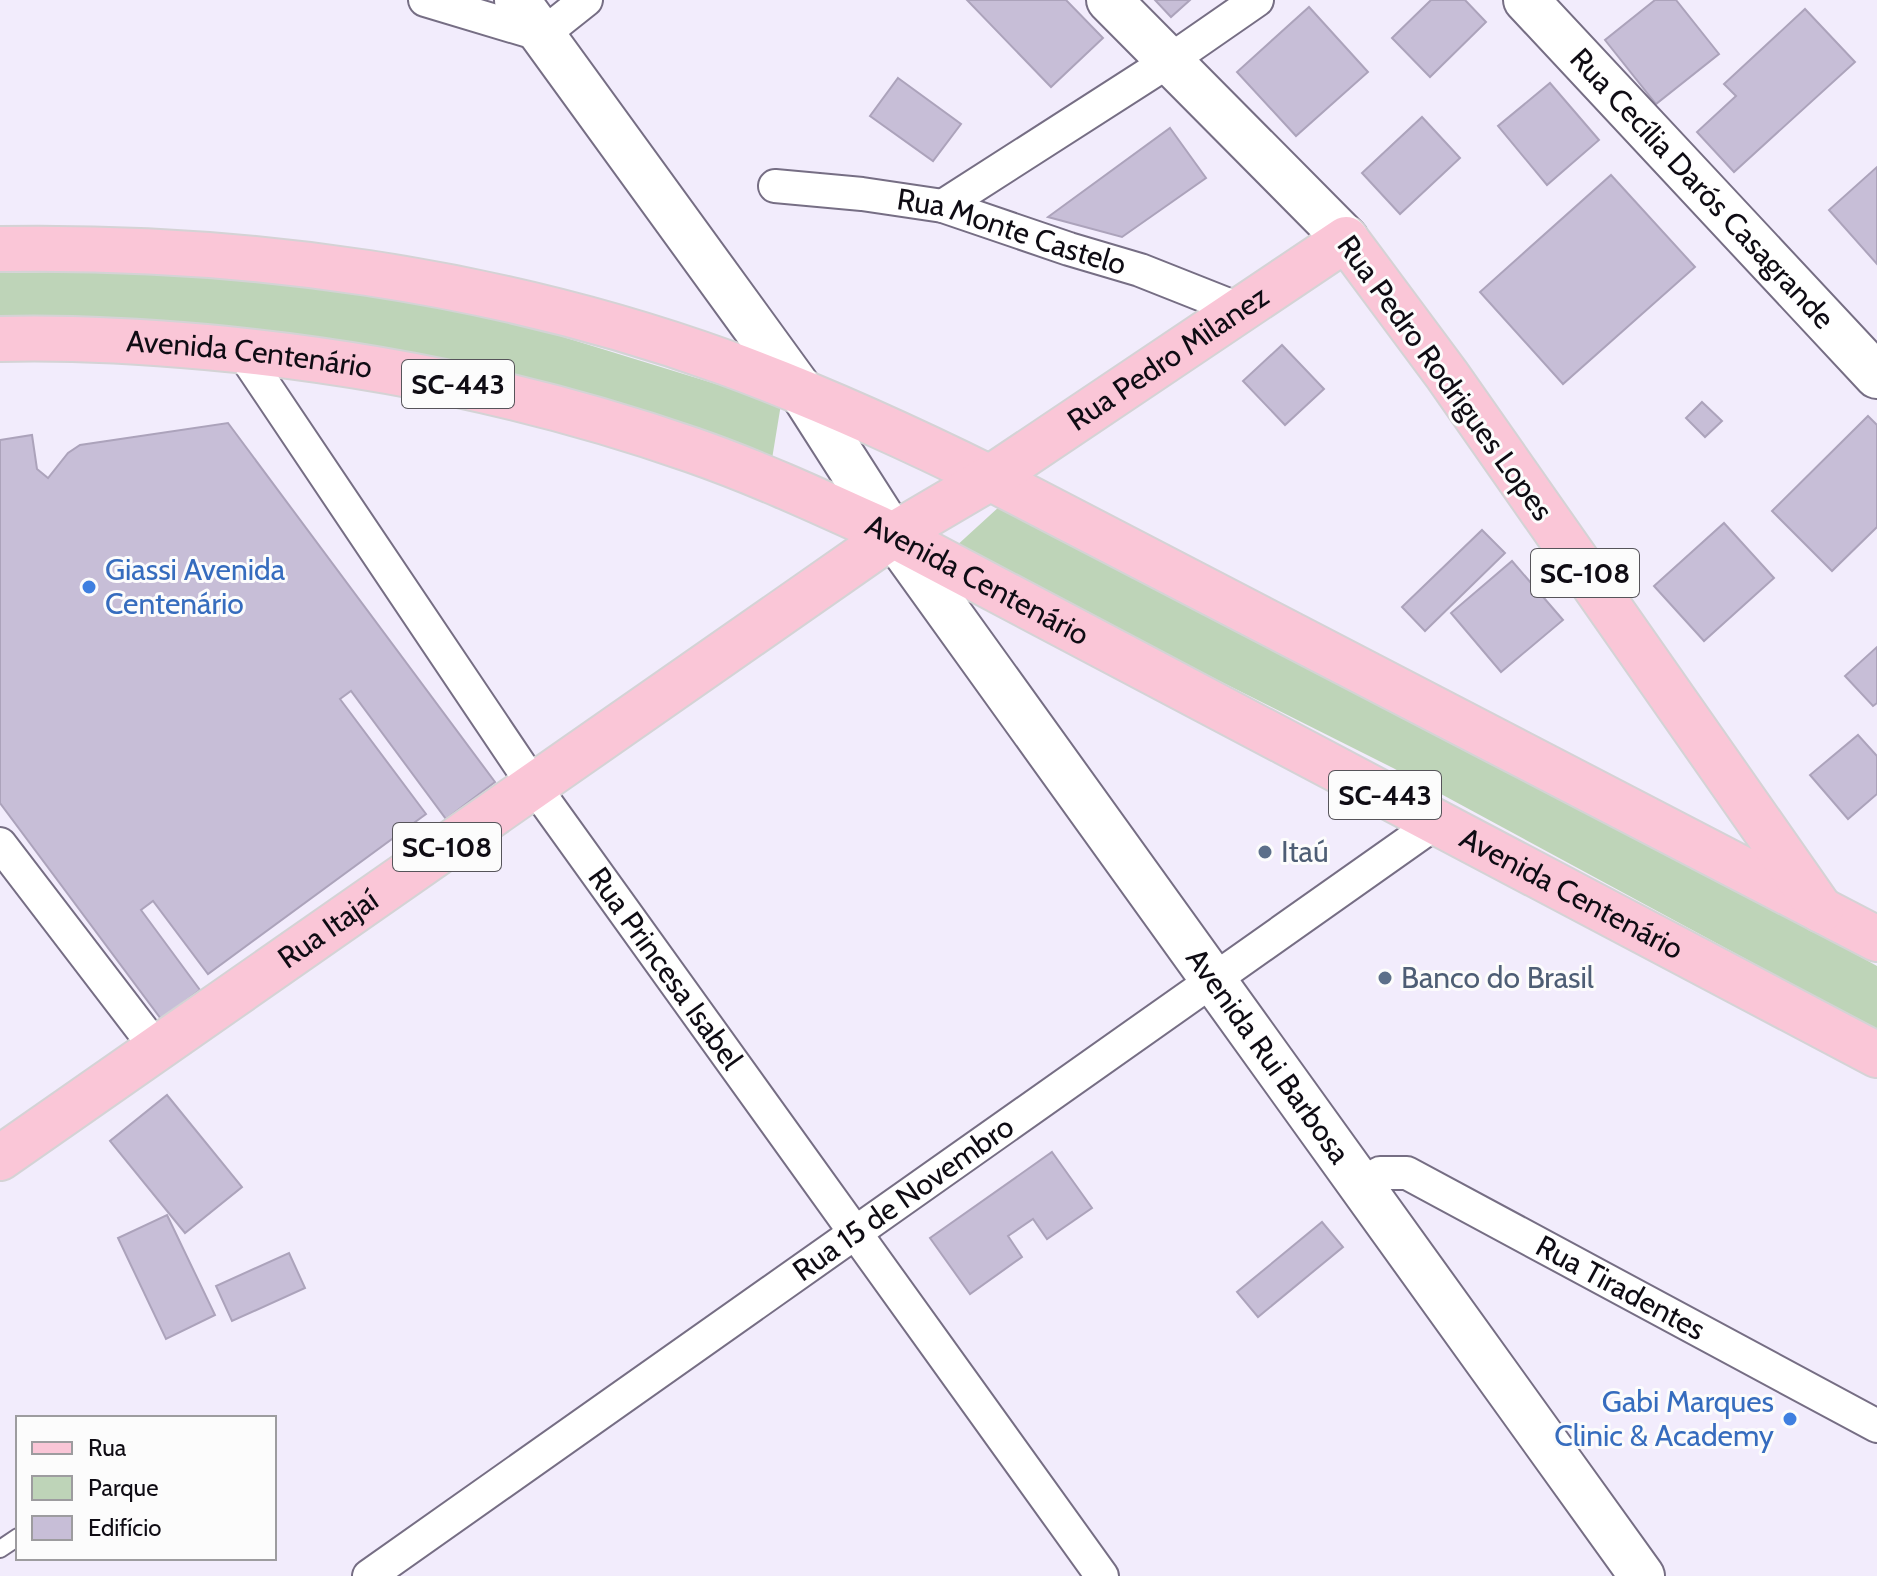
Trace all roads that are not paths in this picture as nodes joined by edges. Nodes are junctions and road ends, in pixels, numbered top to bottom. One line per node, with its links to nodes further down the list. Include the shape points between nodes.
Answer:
1 (425, 0): 7 (street)
2 (517, 0): 7 (main road, Avenida Rui Barbosa)
3 (586, 0): 7 (street)
4 (1109, 0): 8 (main road, Rua Pedro Rodrigues Lopes)
5 (1257, 0): 8 (street)
6 (1526, 0): 16 (main road, Rua Cecília Darós Casagrande)
7 (542, 35): 17 (main road, Avenida Rui Barbosa)
8 (1169, 61): 10 (street); 11 (main road, Rua Pedro Rodrigues Lopes)
9 (775, 186): 10 (street, Rua Monte Castelo)
10 (943, 206): 13 (street, Rua Monte Castelo, via 1140,270)
11 (1346, 239): 13 (main road, Rua Pedro Milanez); 23 (main road, Rua Pedro Rodrigues Lopes / SC-108)
12 (0, 249): 17 (main road, via 249,258 386,276 569,314)
13 (1241, 310): 18 (main road, Rua Pedro Milanez)
14 (0, 339): 15 (main road, Avenida Centenário / SC-443, via 54,337)
15 (241, 350): 19 (main road, Avenida Centenário / SC-443, via 447,381 571,412 693,450); 20 (street, Rua Princesa Isabel)
16 (1877, 376)
17 (801, 391): 18 (main road); 19 (main road, Avenida Rui Barbosa)
18 (990, 478): 19 (main road, Rua Pedro Milanez); 23 (main road)
19 (893, 535): 20 (main road, Rua Itajaí / SC-108); 21 (main road, Avenida Centenário / SC-443); 25 (main road, Avenida Rui Barbosa)
20 (534, 786): 26 (main road, Rua Itajaí / SC-108); 30 (street, Rua Princesa Isabel)
21 (1437, 822): 25 (street, Rua 15 de Novembro); 27 (main road, Avenida Centenário / SC-443)
22 (0, 844): 26 (street)
23 (1821, 910): 24 (main road)
24 (1877, 939)
25 (1212, 980): 29 (main road, Avenida Rui Barbosa); 30 (street, Rua 15 de Novembro)
26 (157, 1049): 28 (main road, Rua Itajaí / SC-108)
27 (1877, 1055)
28 (0, 1158)
29 (1361, 1185): 31 (street, Rua Tiradentes, via 1380,1173 1407,1173); 34 (main road, Avenida Rui Barbosa)
30 (855, 1233): 32 (street, Rua 15 de Novembro); 33 (street, Rua Princesa Isabel)
31 (1877, 1426)
32 (369, 1576)
33 (1102, 1576)
34 (1642, 1576)

